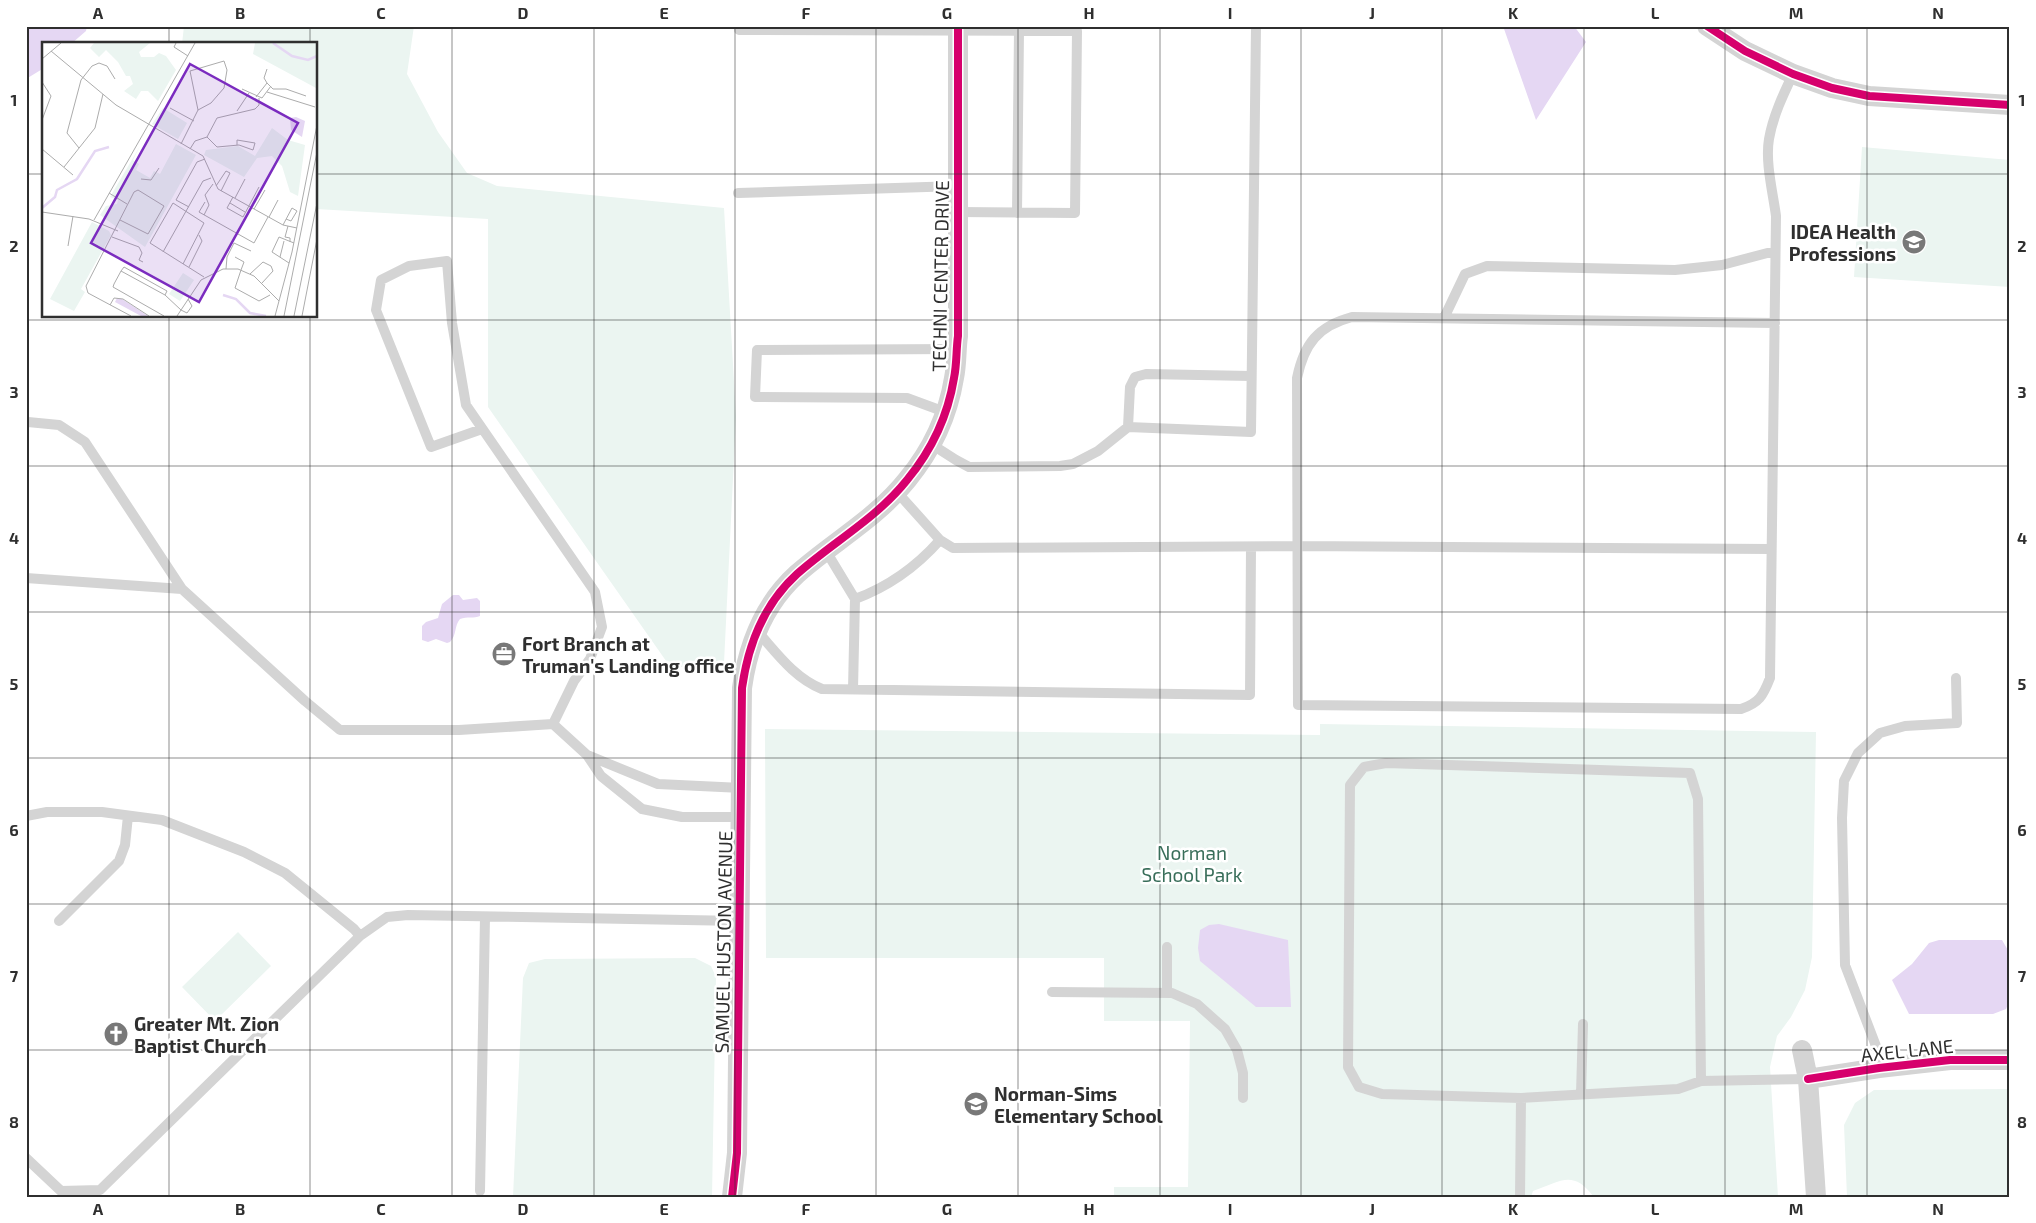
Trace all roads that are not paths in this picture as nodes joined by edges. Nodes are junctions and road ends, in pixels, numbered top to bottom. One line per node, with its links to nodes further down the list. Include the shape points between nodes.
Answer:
1 (1256, 26): 16 (lane)
2 (1707, 26): 6 (street, via 1745,51)
3 (958, 29): 4 (lane); 5 (lane); 8 (street, TECHNI CENTER DRIVE)
4 (739, 30)
5 (1019, 31): 11 (lane); 11 (lane, via 1077,31 1077,50 1075,214)
6 (1793, 74): 7 (street, via 1832,88 1869,96); 12 (lane, via 1775,112 1769,141 1776,216)
7 (2010, 105)
8 (958, 186): 9 (lane); 10 (street, TECHNI CENTER DRIVE)
9 (738, 192)
10 (958, 212): 11 (lane); 15 (street, TECHNI CENTER DRIVE)
11 (1017, 212)
12 (1775, 251): 13 (lane, via 1722,265 1676,270 1487,266 1465,274); 14 (lane)
13 (1444, 318): 14 (lane); 24 (lane, via 1352,317 1336,321 1308,346 1301,358 1297,378)
14 (1774, 322): 26 (lane)
15 (956, 349): 17 (street, TECHNI CENTER DRIVE, via 954,376); 17 (lane, via 757,350 755,397 907,398)
16 (1251, 376): 19 (lane, via 1146,374 1135,377 1130,387); 19 (lane, via 1251,432)
17 (945, 412): 21 (street, TECHNI CENTER DRIVE)
18 (26, 423): 29 (lane, via 59,424 85,442)
19 (1128, 427): 21 (lane, via 1098,450 1073,464 1060,466 969,467)
20 (482, 429): 20 (lane, via 466,405 452,323 447,261 409,266 381,280 376,310 431,447); 35 (lane, via 595,592 602,627 590,659 574,681)
21 (931, 444): 22 (street, TECHNI CENTER DRIVE)
22 (897, 492): 23 (lane); 27 (street, TECHNI CENTER DRIVE)
23 (940, 540): 25 (lane, via 953,548); 30 (lane, via 913,566 874,592)
24 (1297, 546): 25 (lane); 26 (lane); 26 (lane, via 1298,705 1741,709 1755,704 1770,678)
25 (1251, 547): 34 (lane, via 1250,695)
26 (1771, 549)
27 (826, 551): 30 (lane); 31 (street, TECHNI CENTER DRIVE, via 783,589)
28 (26, 578): 29 (lane)
29 (182, 589): 35 (lane, via 340,730 459,730)
30 (855, 599): 34 (lane)
31 (757, 631): 33 (street, TECHNI CENTER DRIVE, via 749,650); 34 (lane, via 792,670 811,685 822,689)
32 (1956, 678): 51 (lane, via 1957,723 1906,726 1880,733 1858,753 1844,781 1845,965)
33 (742, 688): 37 (street, SAMUEL HUSTON AVENUE)
34 (853, 690)
35 (552, 724): 36 (lane)
36 (587, 755): 37 (lane, via 658,784); 40 (lane, via 601,776 642,809 682,817)
37 (742, 788): 40 (street, SAMUEL HUSTON AVENUE)
38 (26, 816): 39 (lane, via 47,812 102,812)
39 (128, 816): 42 (lane, via 126,845 120,861); 44 (lane, via 162,820 244,852 285,873)
40 (742, 818): 43 (street, SAMUEL HUSTON AVENUE)
41 (485, 917): 43 (lane); 44 (lane, via 387,917); 58 (lane)
42 (59, 921)
43 (740, 921): 61 (street, SAMUEL HUSTON AVENUE, via 736,1153)
44 (360, 936): 60 (lane)
45 (1167, 946): 47 (lane)
46 (1052, 992): 47 (lane)
47 (1167, 993): 55 (lane, via 1197,1004 1225,1029 1237,1050 1243,1073)
48 (1583, 1024): 54 (lane)
49 (1802, 1050): 52 (street)
50 (2010, 1060): 51 (street, AXEL LANE, via 1950,1060)
51 (1884, 1067): 52 (street, AXEL LANE)
52 (1808, 1079): 53 (lane); 63 (street)
53 (1701, 1081): 54 (lane, via 1678,1089); 56 (lane, via 1698,799 1690,773 1386,763 1364,768 1350,785 1348,1067 1359,1087 1382,1094)
54 (1581, 1094): 56 (lane)
55 (1243, 1098)
56 (1522, 1098): 62 (lane)
57 (26, 1158): 59 (lane, via 61,1192)
58 (480, 1191)
59 (69, 1194): 60 (lane)
60 (94, 1194)
61 (732, 1197)
62 (1520, 1197)
63 (1816, 1197)

